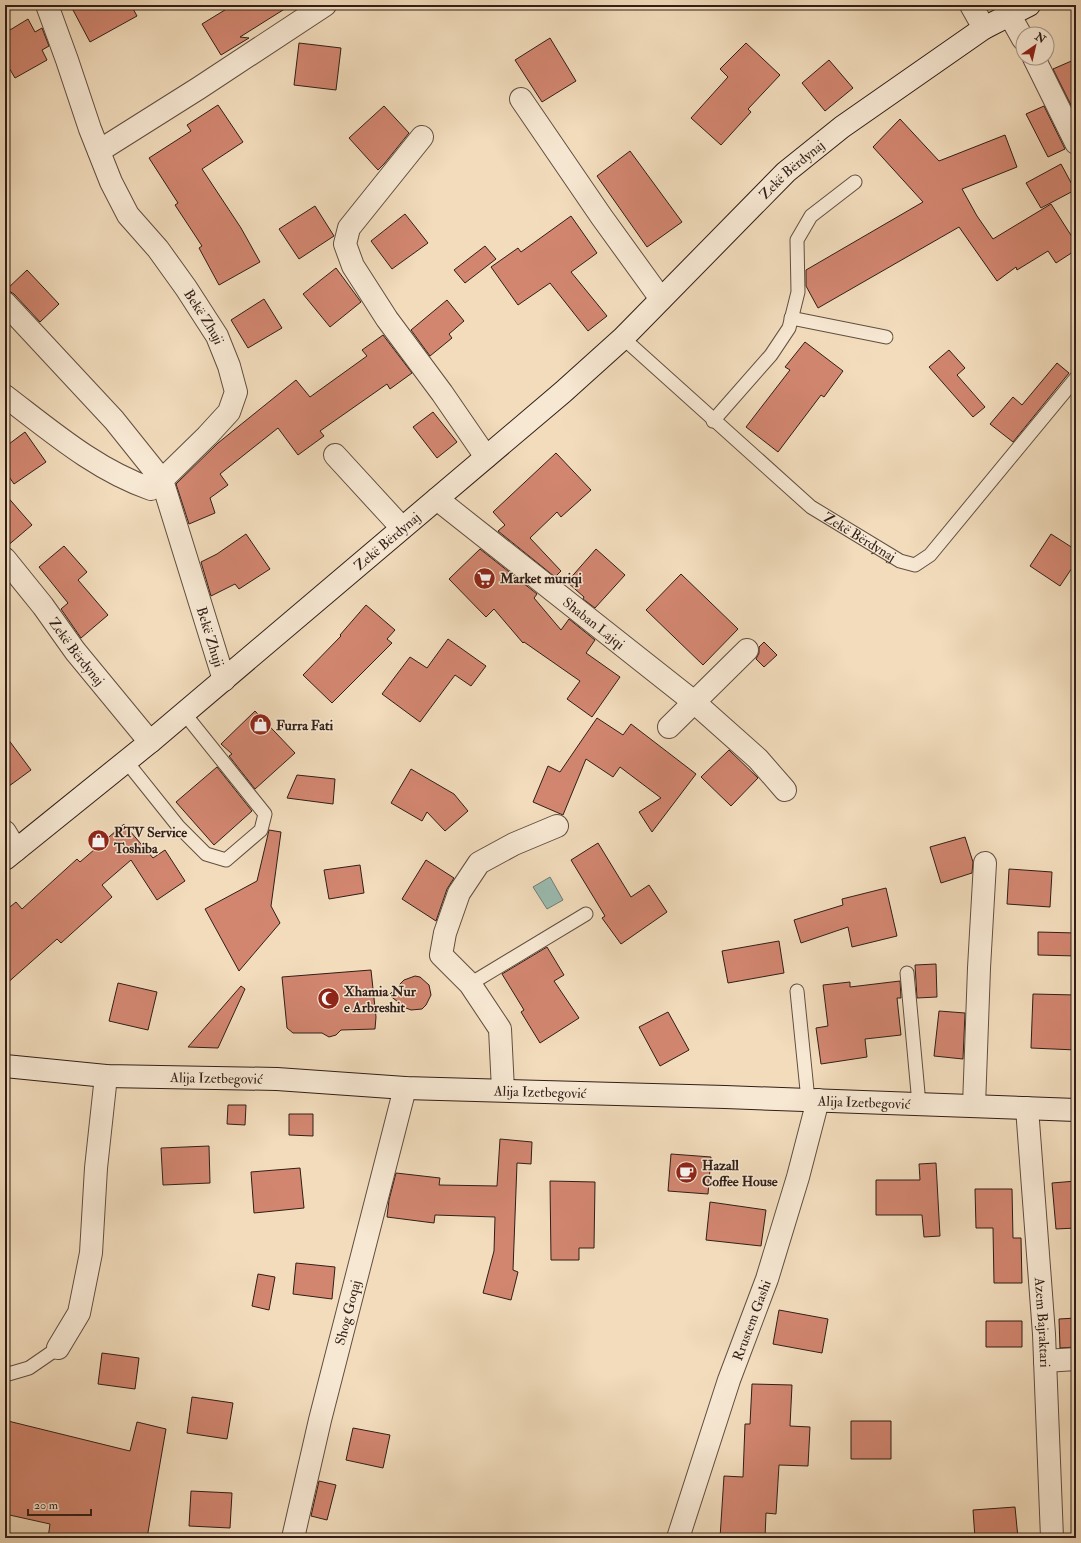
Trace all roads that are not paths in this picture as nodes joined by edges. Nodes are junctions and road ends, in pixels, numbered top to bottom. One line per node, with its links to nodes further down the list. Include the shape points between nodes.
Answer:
1 (47, 5): 12 (street, Bekë Zhuji)
2 (325, 5): 12 (street)
3 (971, 5): 7 (street)
4 (1029, 5): 5 (street, Zekë Bërdynaj)
5 (1009, 14): 6 (street); 7 (street, Zekë Bërdynaj)
6 (1016, 26)
7 (984, 28): 14 (street, Zekë Bërdynaj, via 842,127 786,172)
8 (1038, 66): 11 (street)
9 (521, 99): 14 (street)
10 (422, 137): 23 (street, via 349,228 345,244 353,266 387,319)
11 (1076, 143)
12 (99, 151): 24 (street, Bekë Zhuji, via 110,182 128,215 186,288 217,336 236,392 229,412)
13 (855, 182): 16 (lane, via 811,216 797,240 798,292)
14 (661, 299): 17 (street, Zekë Bërdynaj)
15 (5, 303): 24 (street, Bekë Zhuji, via 114,420)
16 (791, 318): 18 (lane); 21 (lane, via 789,328 772,355)
17 (623, 338): 21 (lane, Zekë Bërdynaj); 23 (street, Zekë Bërdynaj)
18 (886, 338)
19 (1076, 378): 21 (lane, Zekë Bërdynaj, via 930,555 915,565 900,561 811,507)
20 (5, 396): 24 (street, via 96,463 151,489)
21 (713, 421)
22 (335, 455): 26 (street)
23 (486, 457): 25 (street, Zekë Bërdynaj)
24 (162, 480): 29 (street, Bekë Zhuji)
25 (437, 499): 26 (street, Zekë Bërdynaj); 30 (street, Shaban Lajqi)
26 (402, 528): 29 (street, Zekë Bërdynaj)
27 (5, 559): 33 (street, Zekë Bërdynaj)
28 (747, 650): 30 (street)
29 (224, 680): 31 (street, Zekë Bërdynaj)
30 (694, 702): 32 (street); 35 (street, Shaban Lajqi, via 758,759)
31 (184, 713): 33 (street, Zekë Bërdynaj); 34 (lane, via 265,814 261,830 226,860 206,854 178,826)
32 (669, 727)
33 (150, 742): 34 (street, Zekë Bërdynaj)
34 (126, 761): 37 (street, Zekë Bërdynaj)
35 (785, 790)
36 (557, 826): 41 (street, via 514,844 480,864 460,893 445,933 442,956)
37 (8, 847)
38 (985, 862): 49 (street)
39 (586, 914): 41 (lane)
40 (907, 973): 48 (lane)
41 (470, 984): 46 (street, via 500,1029)
42 (797, 991): 47 (lane)
43 (5, 1066): 44 (street, Alija Izetbegović)
44 (106, 1076): 45 (street, Alija Izetbegović, via 277,1079); 52 (street, via 96,1168 91,1253 80,1313)
45 (405, 1088): 46 (street, Alija Izetbegović); 56 (street, Shog Goqaj, via 320,1420)
46 (503, 1090): 47 (street, Alija Izetbegović)
47 (813, 1100): 48 (street, Alija Izetbegović); 57 (street, Rrustem Gashi, via 798,1177 767,1279 729,1380)
48 (919, 1104): 49 (street, Alija Izetbegović)
49 (974, 1106): 50 (street, Alija Izetbegović)
50 (1027, 1108): 51 (street, Alija Izetbegović); 54 (street, Azem Bajraktari)
51 (1076, 1110)
52 (58, 1348): 55 (lane, via 29,1368)
53 (1076, 1359): 54 (street)
54 (1045, 1361): 58 (street, Azem Bajraktari)
55 (5, 1375)
56 (293, 1538)
57 (678, 1538)
58 (1052, 1538)

